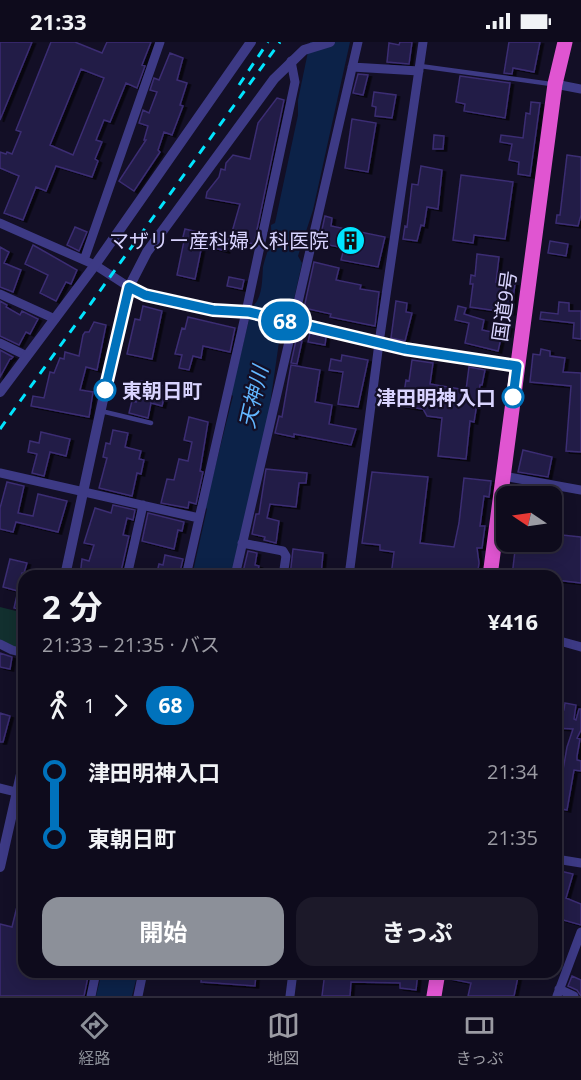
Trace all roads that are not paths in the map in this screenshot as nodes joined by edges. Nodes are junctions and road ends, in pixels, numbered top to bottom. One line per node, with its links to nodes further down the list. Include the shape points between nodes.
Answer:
1 (160, 42): 13 (street)
2 (251, 42): 14 (street)
3 (330, 42): 7 (street, via 304,50)
4 (358, 42): 8 (street)
5 (423, 42): 9 (street)
6 (565, 42): 10 (highway, 国道9号)
7 (291, 61): 15 (street, via 147,252); 17 (street, via 296,82)
8 (352, 67): 9 (street); 19 (street)
9 (420, 69): 10 (lane); 20 (street)
10 (555, 84): 11 (street); 23 (highway, 国道9号)
11 (581, 89)
12 (0, 223): 13 (street)
13 (84, 260): 14 (street)
14 (95, 265): 15 (street); 18 (street)
15 (129, 287): 17 (street, via 145,295 213,310); 25 (street)
16 (0, 294): 18 (street)
17 (248, 312): 19 (street); 32 (street)
18 (55, 319): 22 (street)
19 (291, 322): 20 (street); 33 (street)
20 (379, 342): 23 (street); 39 (street)
21 (0, 343): 22 (street)
22 (27, 356): 24 (street)
23 (517, 366): 28 (highway, 国道9号)
24 (1, 389)
25 (101, 410): 26 (lane); 30 (street)
26 (151, 423)
27 (0, 473): 30 (street)
28 (503, 476): 29 (street); 40 (highway, 国道9号)
29 (581, 490)
30 (84, 492): 31 (street); 34 (street)
31 (143, 505): 32 (street); 35 (street)
32 (200, 518): 36 (street)
33 (242, 543): 37 (street); 38 (street, via 283,551)
34 (66, 570)
35 (128, 570)
36 (187, 570)
37 (236, 570)
38 (284, 570)
39 (350, 570)
40 (491, 570)
41 (562, 642): 43 (street)
42 (0, 644): 44 (street)
43 (581, 647)
44 (18, 652)
45 (0, 788): 46 (street)
46 (18, 792)
47 (18, 800): 50 (street)
48 (562, 861): 49 (street)
49 (581, 863)
50 (0, 867)
51 (581, 932): 52 (street)
52 (577, 953): 57 (street)
53 (95, 978): 58 (street)
54 (142, 978): 59 (street)
55 (292, 978): 60 (street)
56 (437, 978): 61 (highway)
57 (558, 992): 62 (street)
58 (91, 996)
59 (138, 996)
60 (290, 996)
61 (434, 996)
62 (574, 996)

